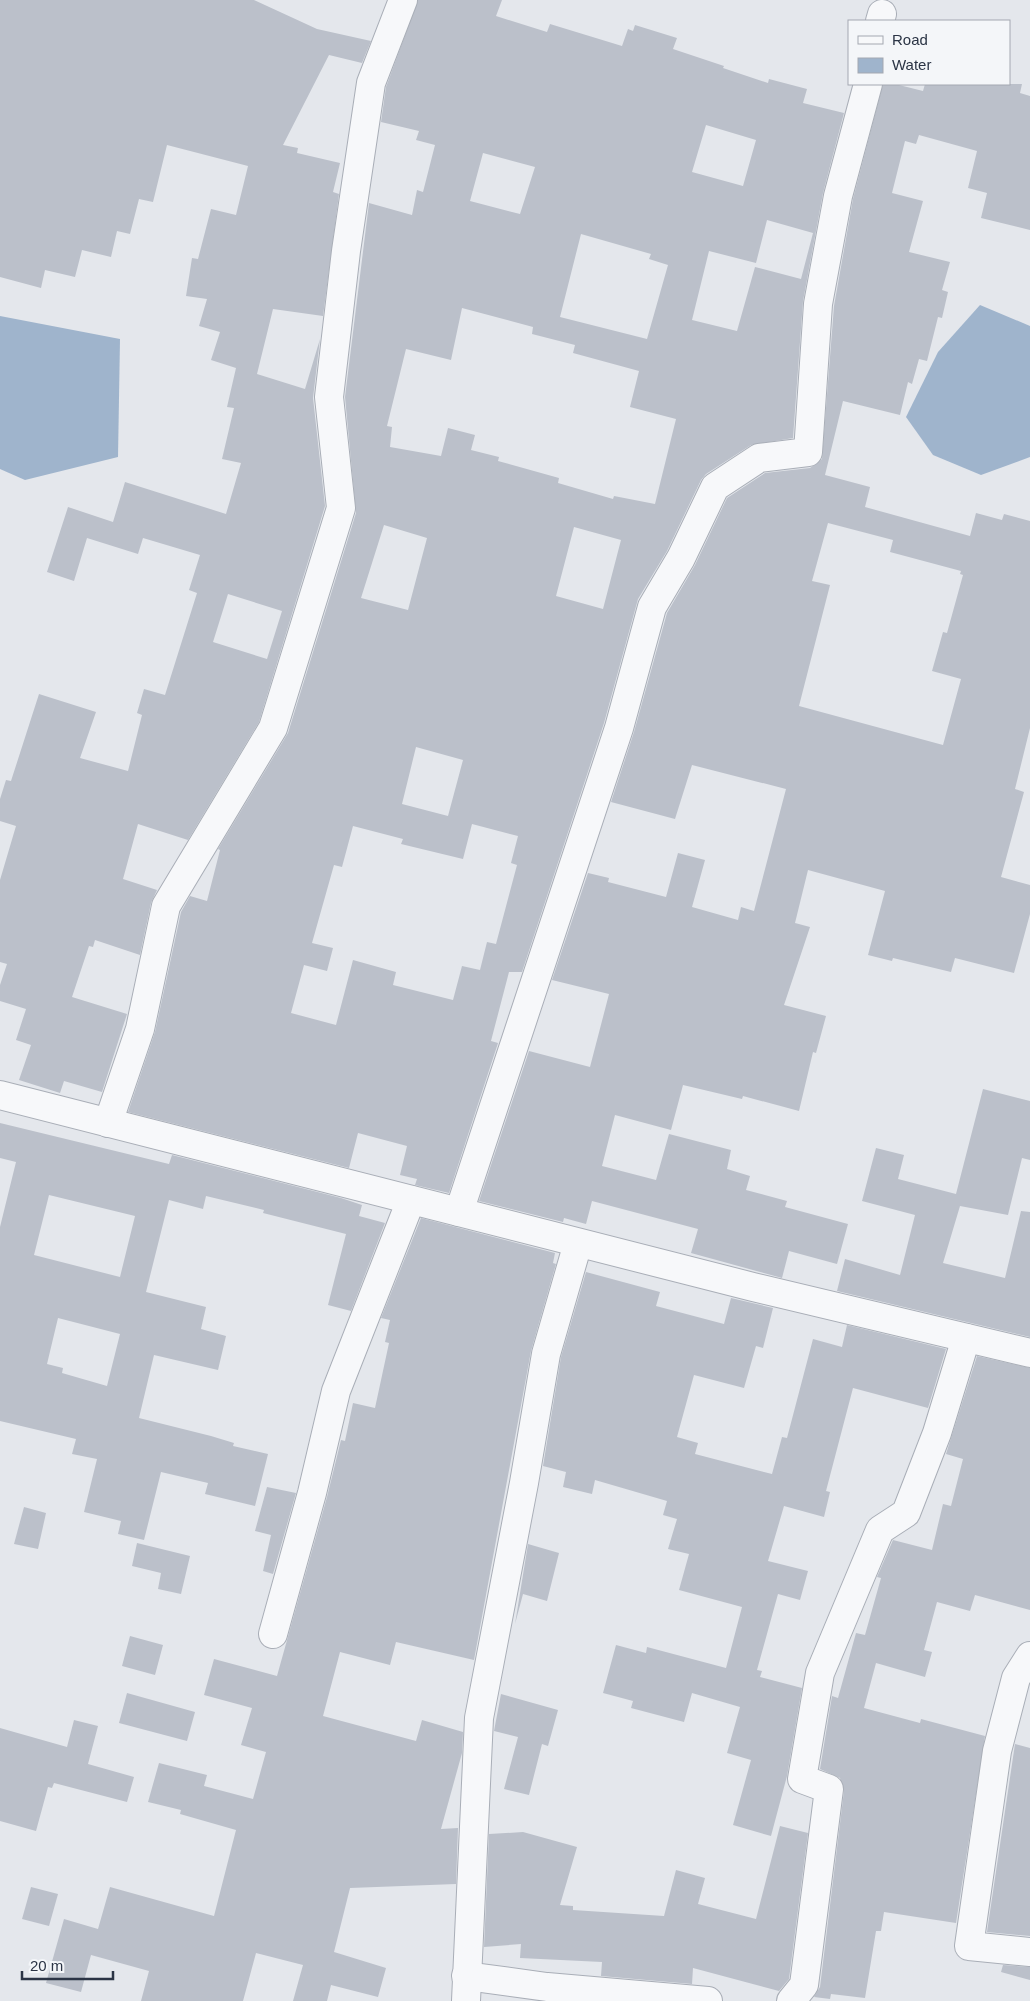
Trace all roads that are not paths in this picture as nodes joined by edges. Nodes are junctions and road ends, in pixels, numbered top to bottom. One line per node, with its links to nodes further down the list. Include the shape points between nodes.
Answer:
1 (403, 0): 4 (street, via 371,83 346,251 329,397 341,508 273,728 166,906 140,1028)
2 (868, 85): 6 (street, via 838,196 818,304 808,452 760,458 715,487 681,558 652,607 619,728)
3 (0, 1095): 4 (street)
4 (108, 1122): 5 (street)
5 (411, 1200): 6 (street); 10 (street, via 336,1391)
6 (459, 1212): 7 (street)
7 (578, 1243): 8 (street); 13 (street, via 546,1354 479,1718)
8 (966, 1338): 9 (street); 15 (street, via 937,1433 906,1513 880,1530 820,1673 802,1779 829,1789 804,1985)
9 (1030, 1353)
10 (273, 1634)
11 (1030, 1656): 12 (street, via 1016,1678 997,1751 969,1946)
12 (1030, 1952)
13 (466, 1988): 14 (street, via 546,1987)
14 (708, 2001)
15 (791, 2001)

